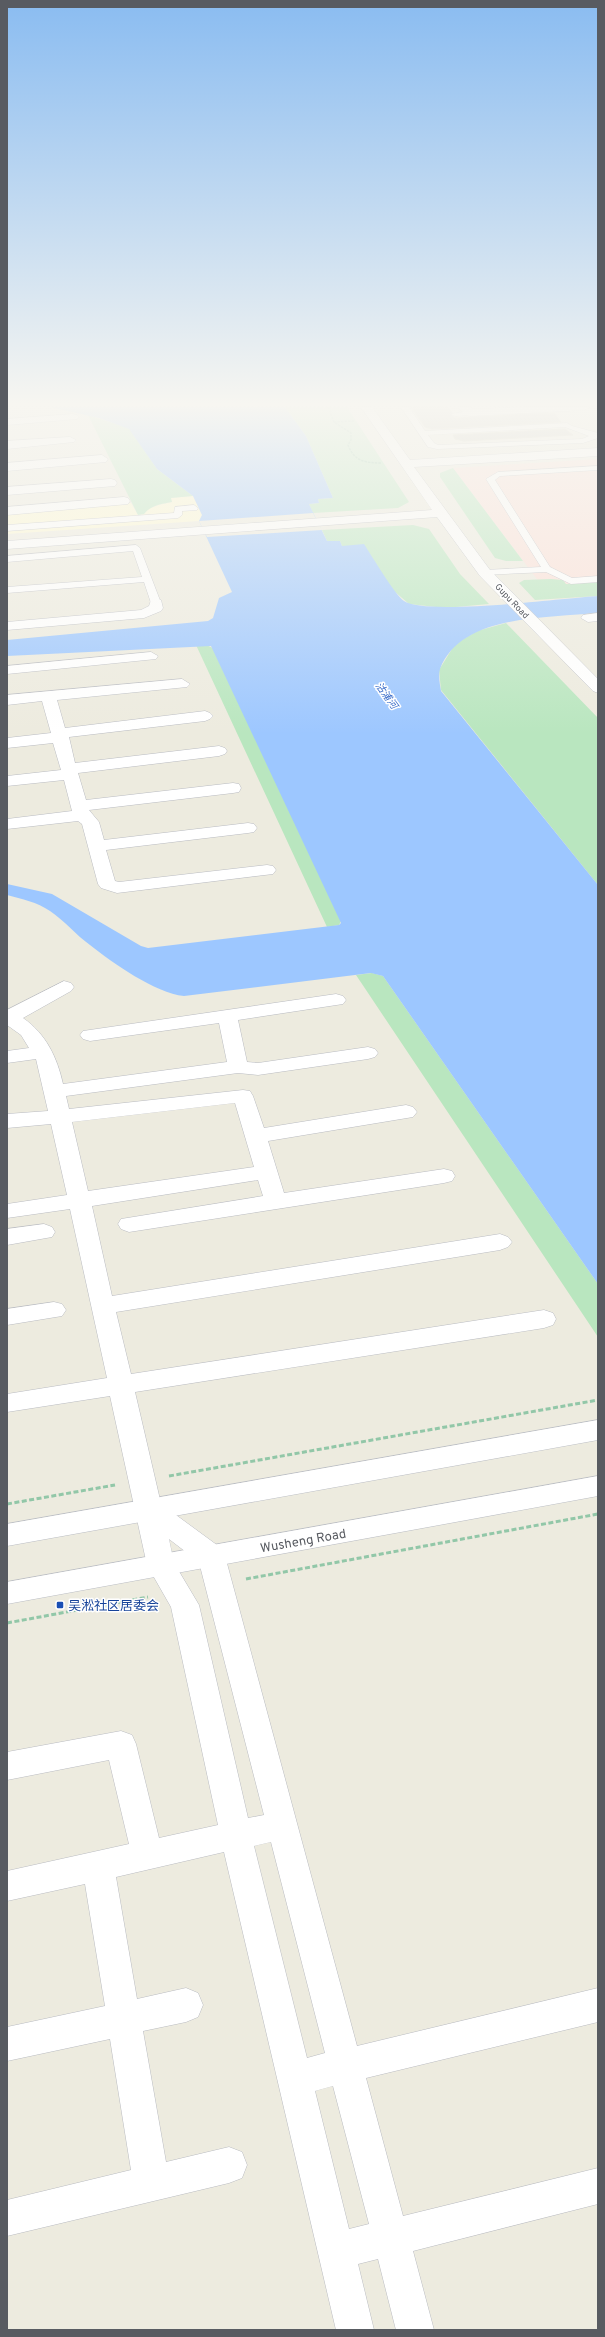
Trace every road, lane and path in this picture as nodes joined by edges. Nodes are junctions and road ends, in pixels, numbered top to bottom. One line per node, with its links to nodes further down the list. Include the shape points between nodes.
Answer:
1 (164, 516): 5 (lane)
2 (399, 516): 6 (street)
3 (442, 516): 9 (street, Gupu Road)
4 (513, 516): 8 (lane)
5 (7, 528)
6 (7, 545)
7 (7, 558): 10 (lane, via 136,548)
8 (547, 569): 9 (lane); 11 (lane, via 571,581)
9 (485, 573): 19 (street, Gupu Road)
10 (147, 579): 12 (lane); 13 (lane)
11 (598, 579)
12 (7, 590)
13 (156, 603): 14 (street, via 156,608 144,614)
14 (7, 626)
15 (151, 656): 16 (street)
16 (81, 663): 17 (street); 20 (street)
17 (7, 670)
18 (182, 684): 20 (street)
19 (598, 688)
20 (85, 692): 21 (street)
21 (48, 696): 22 (street); 24 (street)
22 (7, 700)
23 (205, 716): 24 (street)
24 (60, 735): 25 (street); 27 (street)
25 (7, 743)
26 (219, 751): 27 (street)
27 (70, 771): 28 (street); 30 (street)
28 (7, 781)
29 (233, 788): 30 (street)
30 (81, 811): 31 (street); 33 (street, via 90,822)
31 (7, 824)
32 (248, 828): 33 (street)
33 (96, 846): 34 (street, via 107,884 117,888)
34 (267, 870)
35 (64, 987): 38 (street)
36 (336, 1000): 37 (street)
37 (227, 1015): 39 (street); 43 (street)
38 (9, 1016): 40 (street, via 29,1031)
39 (90, 1035)
40 (43, 1052): 42 (street); 44 (street)
41 (368, 1053): 43 (street, via 258,1069)
42 (7, 1057)
43 (238, 1067): 44 (street)
44 (55, 1091): 46 (street)
45 (406, 1112): 48 (street)
46 (60, 1117): 47 (street); 48 (street, via 243,1096); 51 (street)
47 (7, 1121)
48 (256, 1136): 49 (street)
49 (267, 1172): 51 (street); 52 (street)
50 (444, 1176): 52 (street)
51 (79, 1201): 53 (street); 58 (street)
52 (276, 1202): 54 (street)
53 (7, 1211)
54 (129, 1224)
55 (44, 1232): 56 (street)
56 (7, 1237)
57 (500, 1242): 58 (street)
58 (103, 1306): 62 (street)
59 (54, 1310): 60 (street)
60 (7, 1317)
61 (544, 1319): 62 (street)
62 (120, 1385): 64 (street); 67 (street)
63 (598, 1400): 67 (path)
64 (7, 1403)
65 (598, 1430): 67 (street)
66 (598, 1486): 71 (street, Wusheng Road)
67 (145, 1495): 68 (path); 70 (street); 71 (street); 72 (street)
68 (7, 1504)
69 (598, 1514): 71 (path)
70 (7, 1535)
71 (215, 1570): 72 (street, Wusheng Road); 76 (street)
72 (169, 1578): 73 (street, Wusheng Road); 74 (path); 77 (street, via 185,1605)
73 (7, 1593)
74 (7, 1623)
75 (7, 1766): 78 (street, via 121,1744)
76 (282, 1825): 77 (street); 85 (street)
77 (236, 1835): 78 (street); 86 (street)
78 (147, 1855): 79 (street)
79 (98, 1867): 80 (street); 83 (street)
80 (7, 1886)
81 (186, 2005): 83 (street)
82 (598, 2005): 85 (street)
83 (124, 2018): 84 (street); 88 (street)
84 (7, 2044)
85 (345, 2065): 86 (street); 91 (street)
86 (295, 2078): 92 (street)
87 (229, 2165): 88 (street)
88 (152, 2184): 90 (street)
89 (598, 2186): 91 (street)
90 (7, 2218)
91 (391, 2237): 92 (street); 94 (street)
92 (336, 2250): 93 (street)
93 (355, 2330)
94 (415, 2330)

